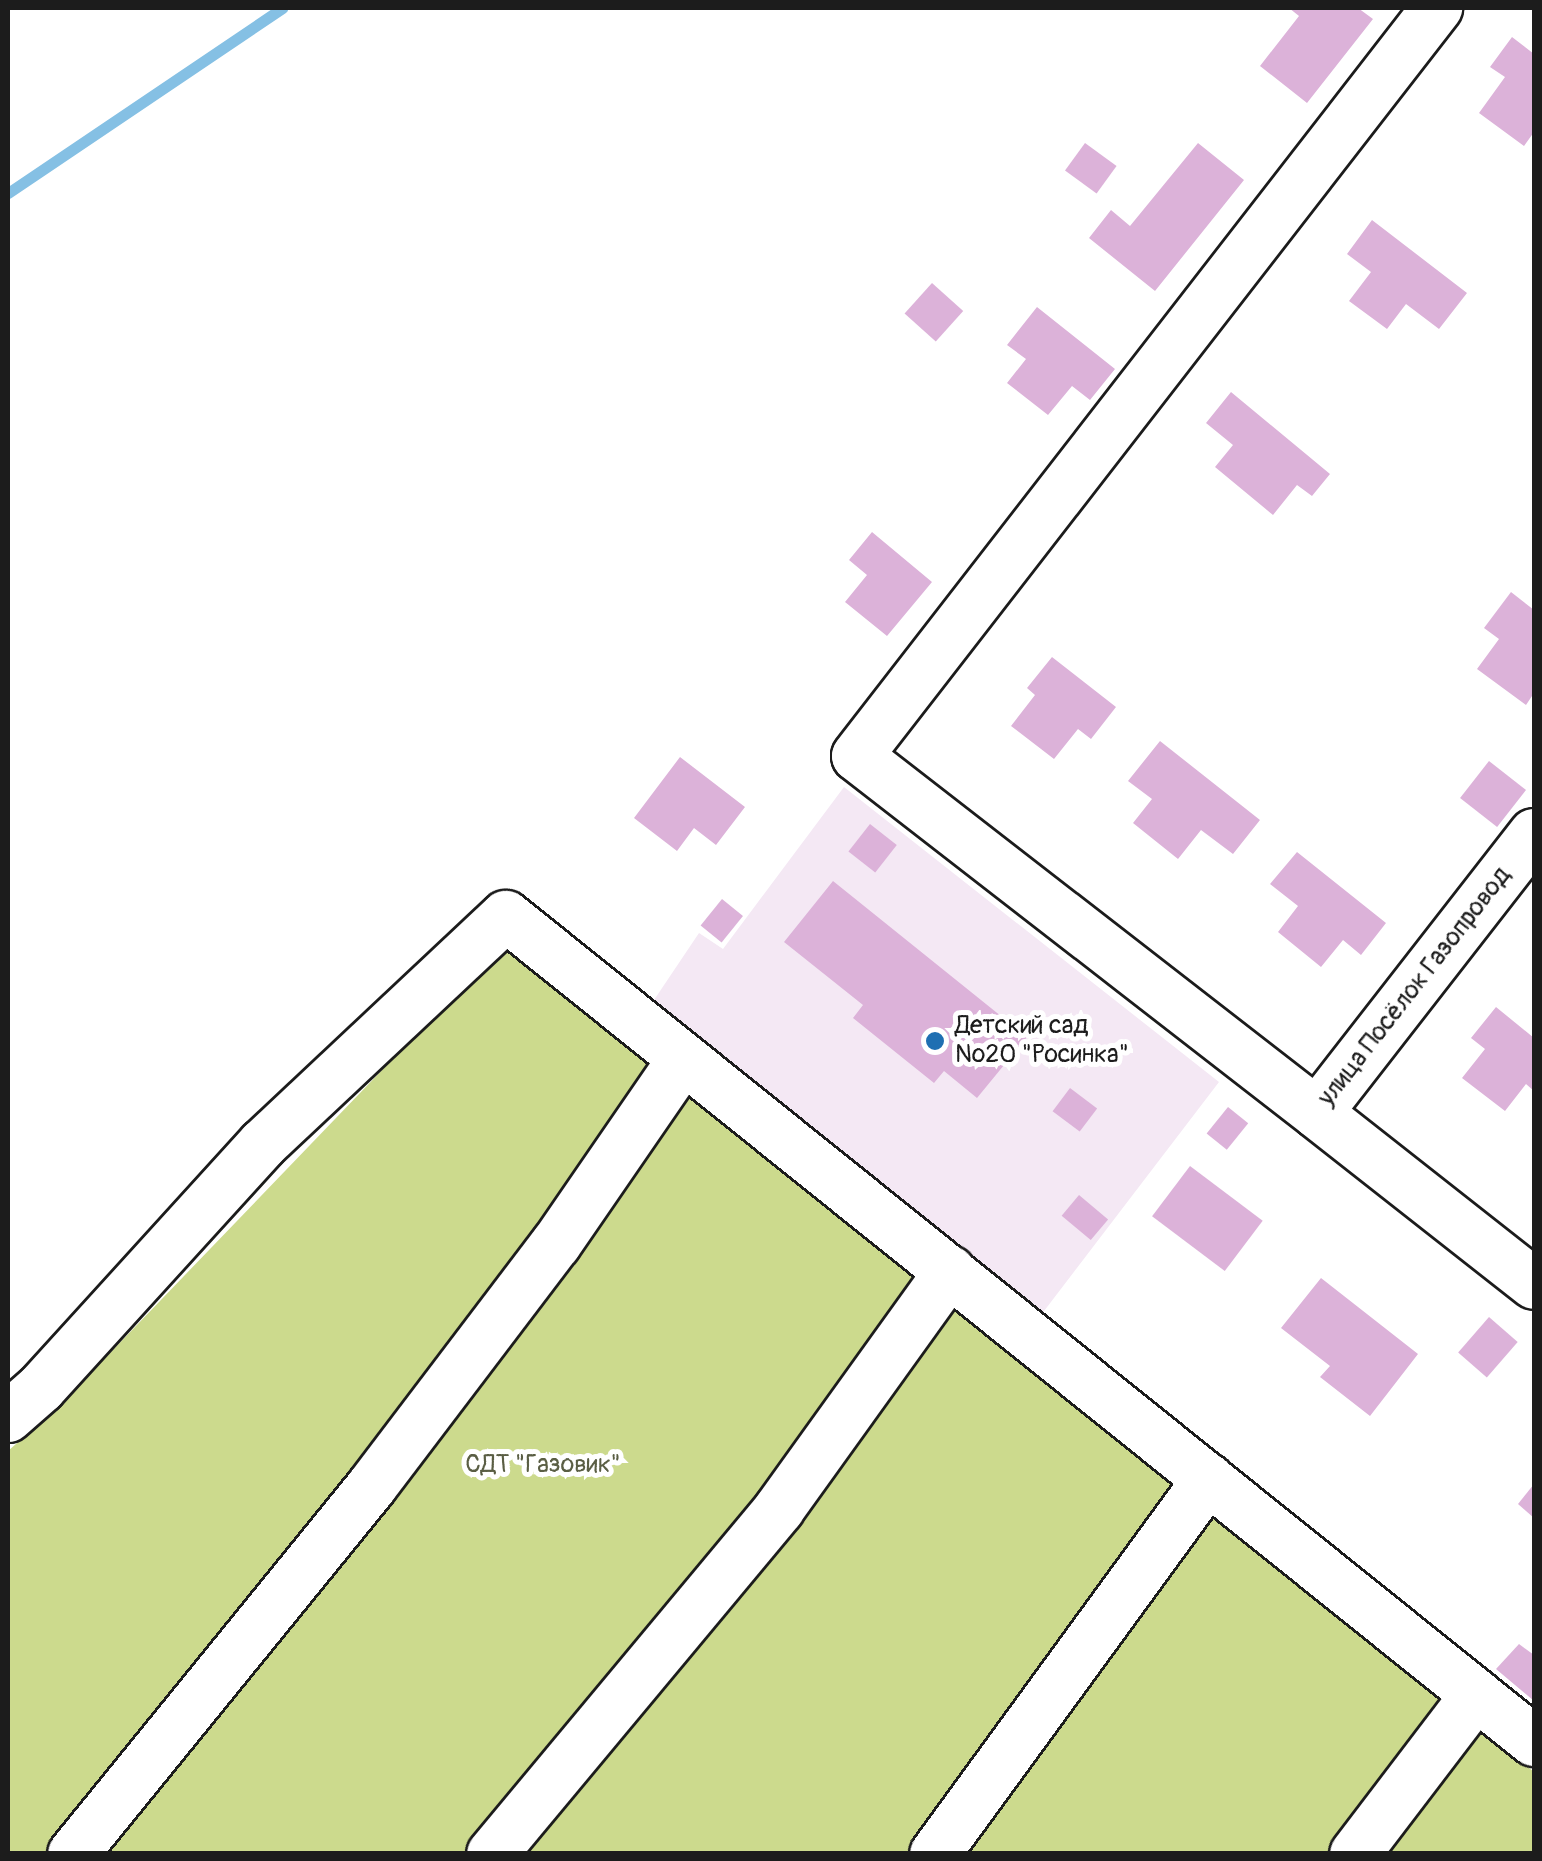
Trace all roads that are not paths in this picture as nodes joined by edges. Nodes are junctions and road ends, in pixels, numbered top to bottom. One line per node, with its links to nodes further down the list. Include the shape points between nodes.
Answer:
1 (1437, 8): 4 (street, via 857,756)
2 (1534, 834): 4 (street, улица Посёлок Газопровод)
3 (682, 1059): 5 (street); 7 (street, via 506,916 263,1144); 11 (street, via 556,1244 372,1486)
4 (1317, 1113): 6 (street, улица Посёлок Газопровод)
5 (950, 1271): 8 (street); 12 (street, via 778,1510)
6 (1534, 1284)
7 (8, 1418)
8 (1208, 1479): 9 (street); 13 (street)
9 (1476, 1696): 10 (street); 14 (street)
10 (1534, 1741)
11 (73, 1854)
12 (492, 1854)
13 (934, 1854)
14 (1355, 1854)

